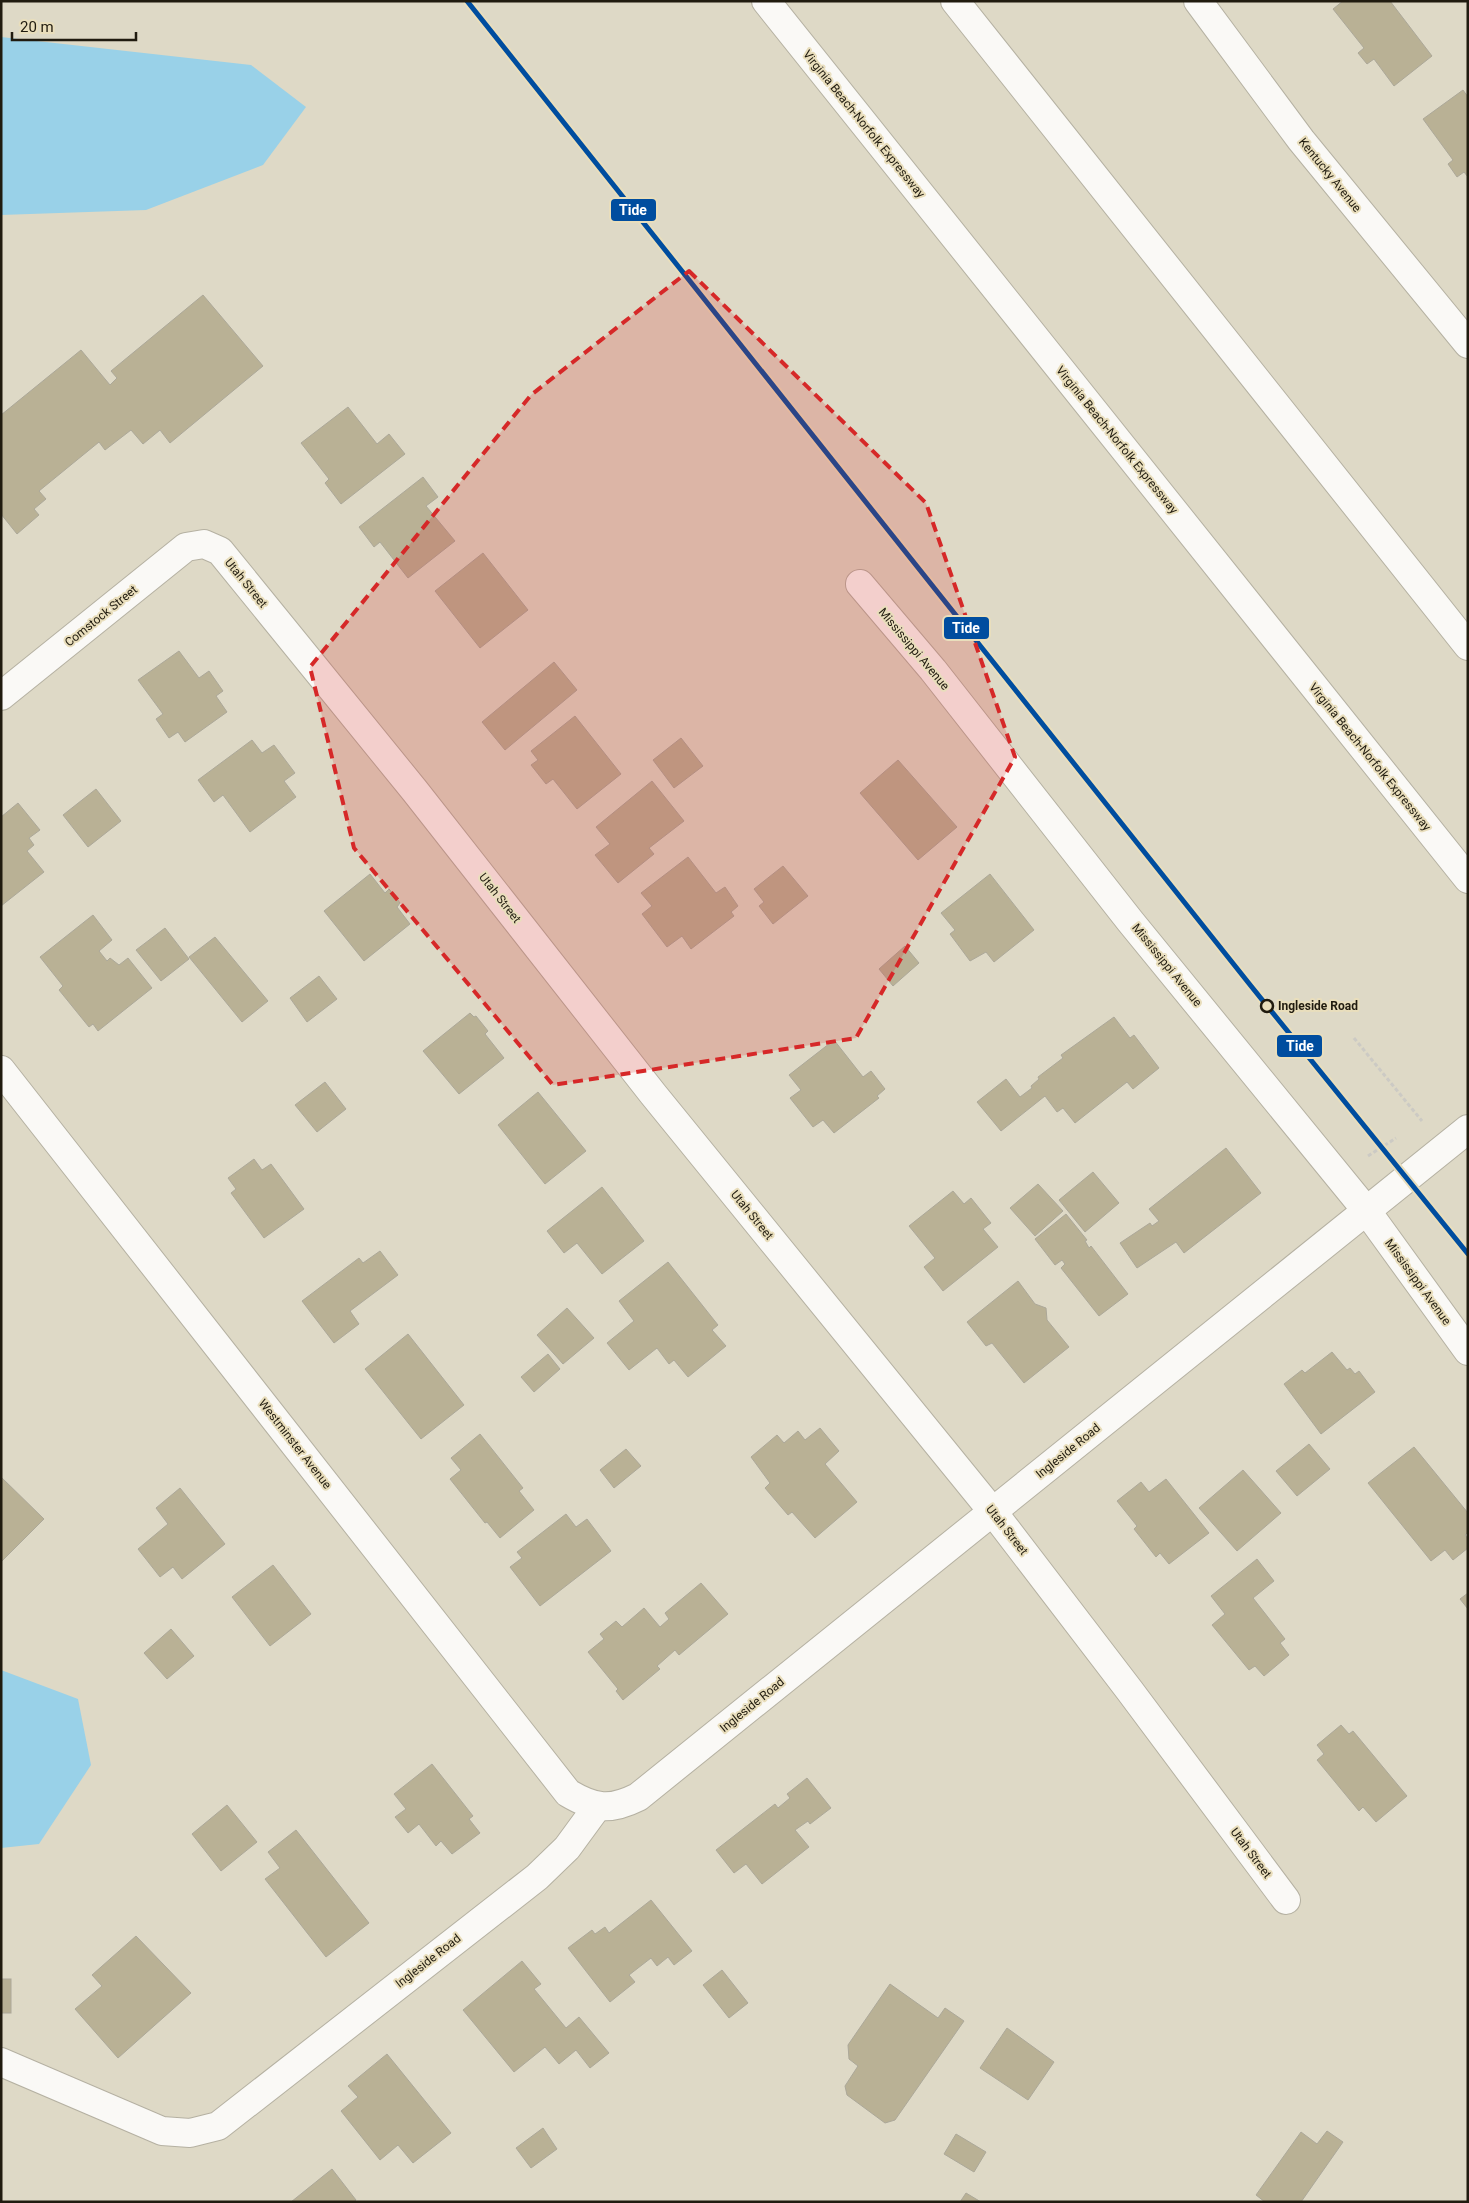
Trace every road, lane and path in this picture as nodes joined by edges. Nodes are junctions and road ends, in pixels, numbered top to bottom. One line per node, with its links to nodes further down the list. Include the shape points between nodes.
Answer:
1 (766, 1): 10 (main road, Virginia Beach-Norfolk Expressway)
2 (955, 1): 7 (main road)
3 (1198, 1): 4 (main road, Kentucky Avenue, via 1301,140)
4 (1468, 344)
5 (204, 544): 8 (main road, Comstock Street, via 186,547); 21 (main road, Utah Street, via 220,551 415,790 653,1094)
6 (860, 584): 19 (main road, Mississippi Avenue, via 933,670 1130,921)
7 (1468, 646)
8 (13, 678): 9 (main road, Comstock Street)
9 (1, 696)
10 (1468, 879)
11 (1354, 1038): 13 (path)
12 (1, 1070): 22 (main road, Westminster Avenue, via 568,1793)
13 (1422, 1121): 14 (path); 17 (path)
14 (1414, 1126)
15 (1468, 1129): 17 (main road, Ingleside Road)
16 (1397, 1137): 18 (path)
17 (1443, 1149): 19 (main road, Ingleside Road)
18 (1364, 1158)
19 (1366, 1210): 20 (main road, Mississippi Avenue); 21 (main road, Ingleside Road)
20 (1468, 1351)
21 (993, 1512): 22 (main road, Ingleside Road, via 638,1797 621,1805); 23 (main road, Utah Street)
22 (597, 1807): 24 (main road, Ingleside Road, via 567,1848 537,1877 218,2126 190,2133 162,2131)
23 (1286, 1900)
24 (1, 2062)

